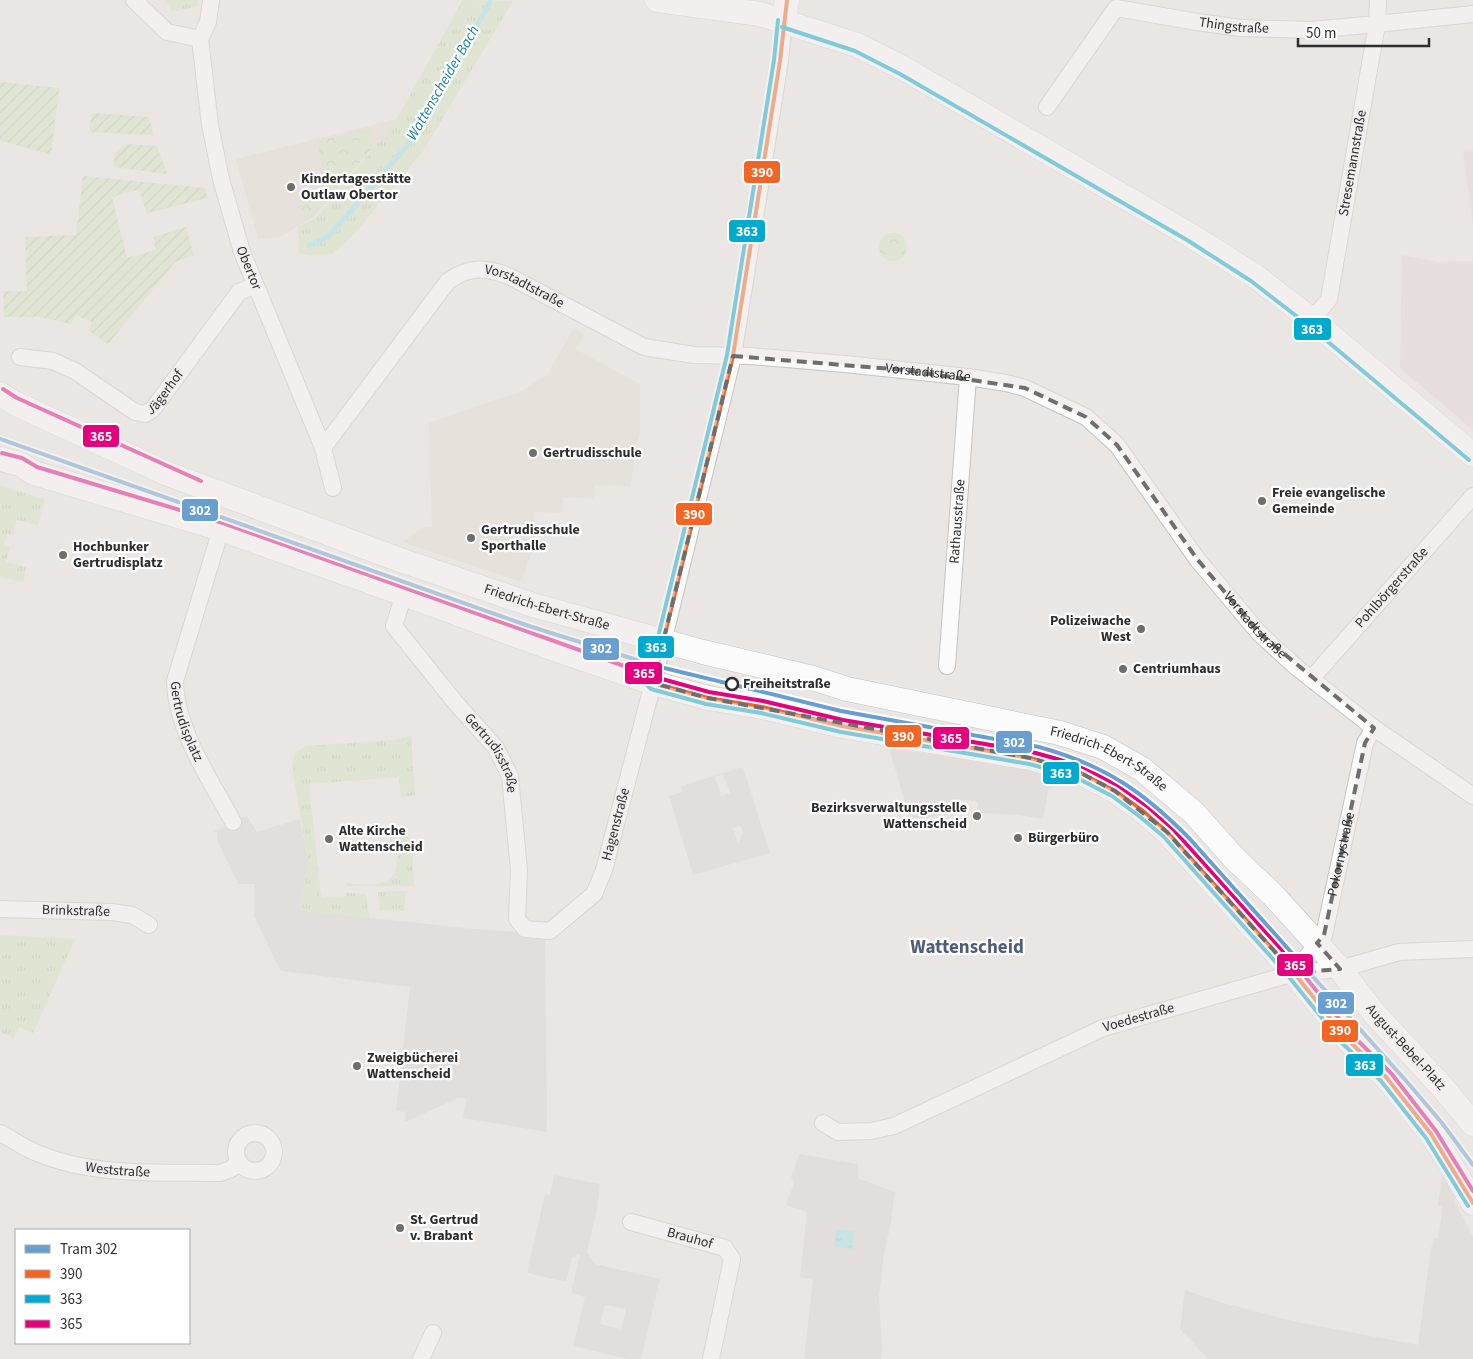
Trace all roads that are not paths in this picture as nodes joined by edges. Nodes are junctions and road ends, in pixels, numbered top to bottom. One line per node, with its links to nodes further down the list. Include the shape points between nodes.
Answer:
1 (134, 0): 8 (street, via 167,32)
2 (211, 0): 8 (street, Obertor, via 208,22)
3 (657, 0): 5 (street, via 760,14)
4 (1378, 0): 7 (street, Stresemannstraße)
5 (785, 11): 11 (street, via 903,68 1190,235 1255,276); 12 (street, Hagenstraße, via 780,61)
6 (1473, 14): 7 (street, Thingstraße)
7 (1377, 24): 9 (street, Thingstraße, via 1311,30 1241,28 1116,8); 11 (street, Stresemannstraße, via 1329,299)
8 (200, 39): 10 (street, Obertor, via 217,162)
9 (1047, 107)
10 (254, 286): 13 (street, Jägerhof, via 239,292 154,409 145,414 135,412 75,371 53,361); 16 (street, Obertor)
11 (1312, 320): 17 (street)
12 (733, 356): 14 (street, Vorstadtstraße); 16 (street, Vorstadtstraße, via 694,355 644,347 509,276 495,271 469,270 448,282); 25 (street, Hagenstraße)
13 (20, 357)
14 (968, 377): 26 (street, Rathausstraße); 27 (street, Vorstadtstraße, via 1025,388 1086,417 1117,445 1197,559 1259,633)
15 (5, 400): 25 (street, Friedrich-Ebert-Straße, via 168,474 232,499 518,600)
16 (322, 448): 21 (street, Obertor)
17 (1473, 455)
18 (0, 459): 19 (street, Friedrich-Ebert-Straße)
19 (34, 472): 20 (street, Friedrich-Ebert-Straße); 23 (street, Friedrich-Ebert-Straße)
20 (0, 473)
21 (333, 488)
22 (1473, 496): 27 (street, Pohlbörgerstraße)
23 (221, 529): 24 (street, Friedrich-Ebert-Straße); 31 (street, Gertrudisplatz, via 175,681 175,691 176,706 190,741)
24 (404, 594): 28 (street, Friedrich-Ebert-Straße); 34 (street, Gertrudisstraße, via 394,626 496,748 510,776 519,870 517,919 525,930)
25 (663, 641): 28 (street, Hagenstraße); 35 (street, Friedrich-Ebert-Straße, via 847,689 1060,733 1103,747 1142,769 1180,800)
26 (947, 666)
27 (1311, 679): 29 (street, Vorstadtstraße)
28 (653, 683): 34 (street, Hagenstraße, via 604,870 594,894 550,931); 38 (street, Friedrich-Ebert-Straße, via 842,726 1030,758 1077,771 1115,791 1167,832)
29 (1374, 728): 30 (street, Vorstadtstraße); 35 (street, Pokornystraße, via 1366,743 1324,935)
30 (1473, 796)
31 (233, 822)
32 (0, 908): 33 (street, Brinkstraße, via 112,912 132,915)
33 (150, 925)
34 (534, 930)
35 (1317, 943): 37 (street, Friedrich-Ebert-Straße); 38 (street, Pokornystraße)
36 (1473, 949): 37 (street, Voedestraße, via 1399,952)
37 (1340, 968): 38 (street, Voedestraße); 40 (street, August-Bebel-Platz, via 1374,1014)
38 (1294, 973): 39 (street, Voedestraße, via 1103,1028 894,1126 871,1131 838,1132); 43 (street, via 1347,1039 1386,1076 1413,1109)
39 (824, 1123)
40 (1473, 1124)
41 (0, 1132): 42 (street, Weststraße, via 37,1153 114,1171 220,1172)
42 (239, 1162)
43 (1473, 1203)
44 (631, 1222): 47 (street, Brauhof, via 725,1248 732,1259)
45 (433, 1333): 46 (street)
46 (421, 1359)
47 (711, 1359)

